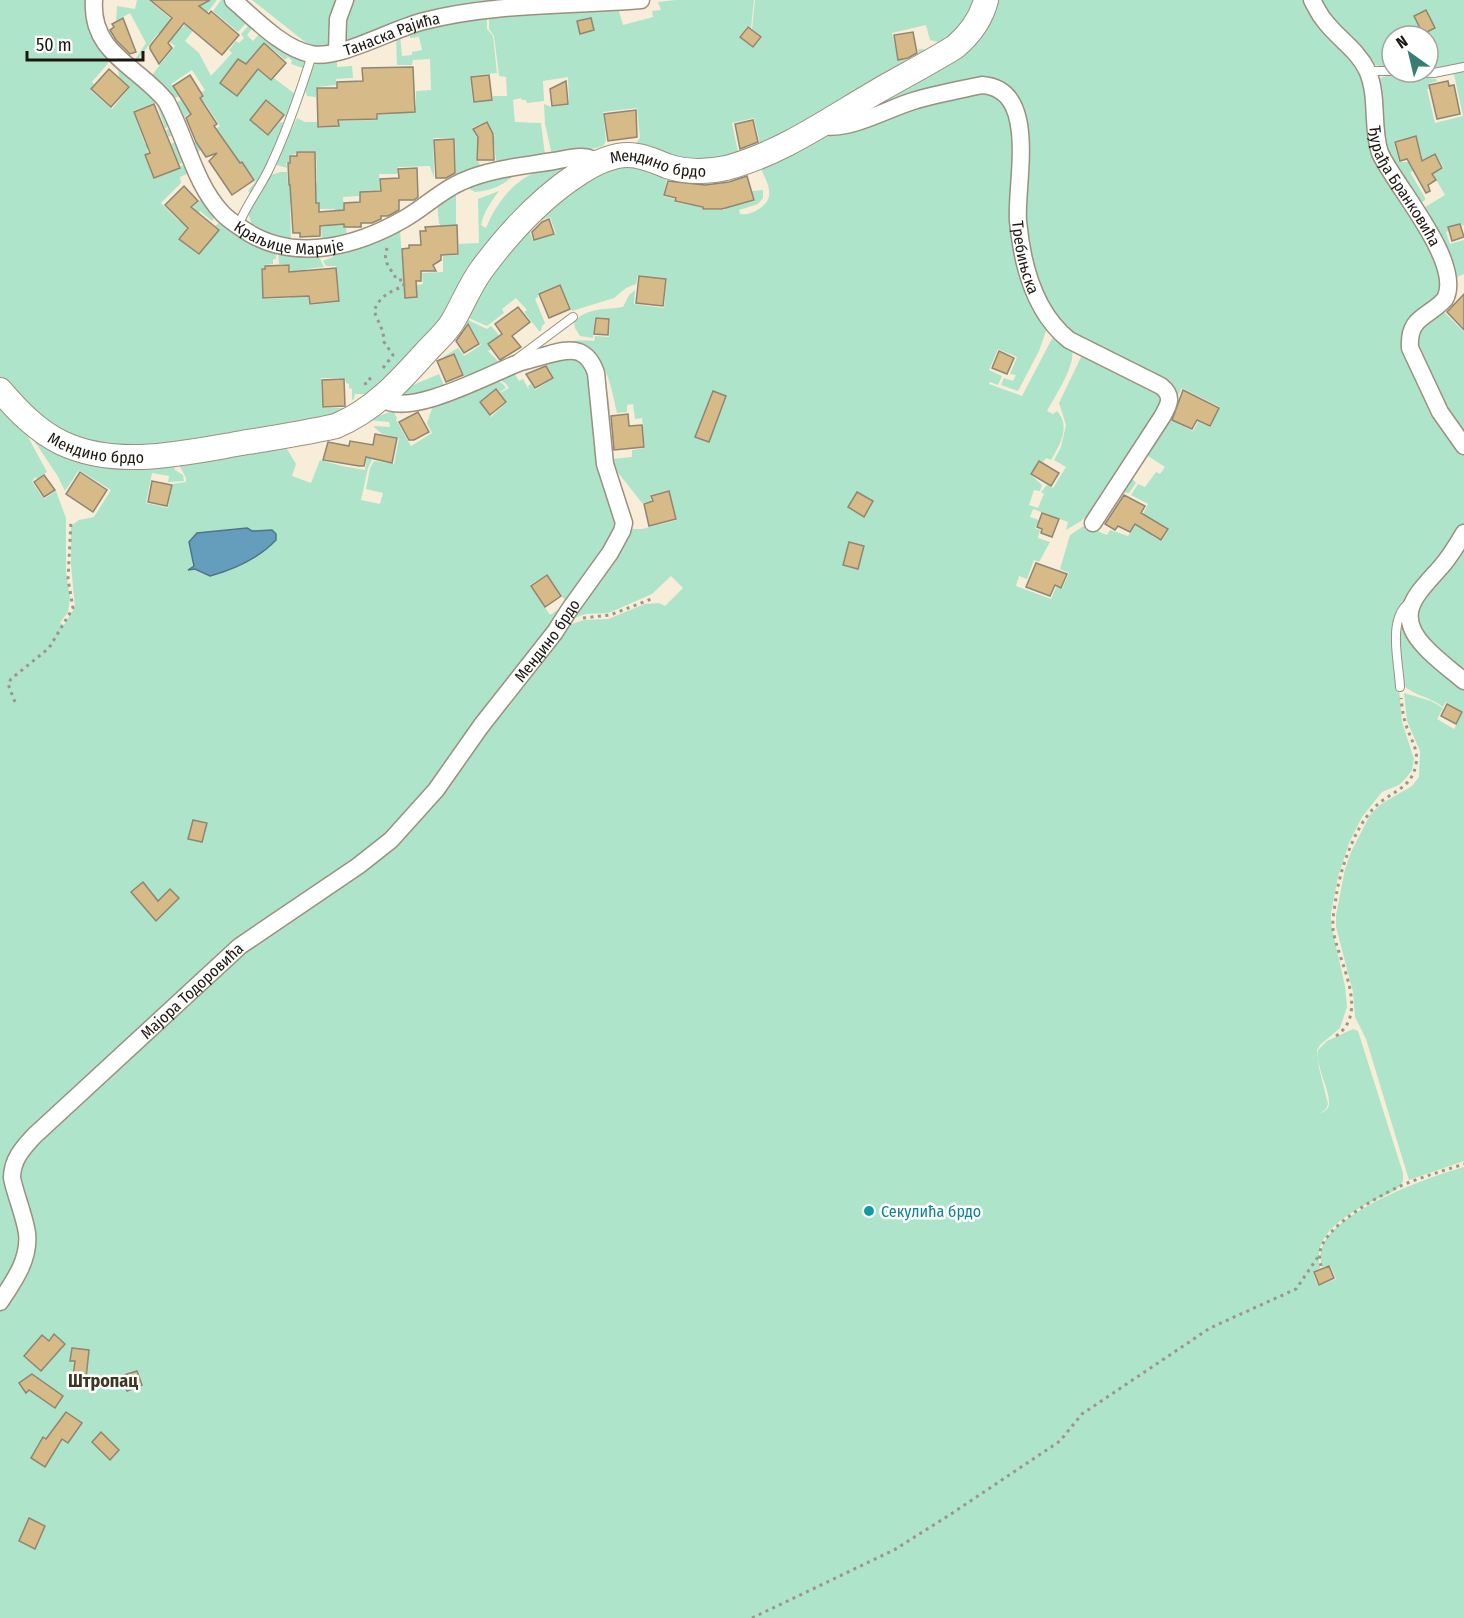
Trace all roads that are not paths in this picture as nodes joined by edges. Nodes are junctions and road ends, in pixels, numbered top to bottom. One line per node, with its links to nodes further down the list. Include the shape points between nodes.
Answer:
1 (94, 0): 15 (street, Краљице Марије, via 100,36 117,58 166,101 213,201)
2 (233, 0): 8 (street, via 288,45)
3 (345, 0): 7 (street, via 338,20)
4 (640, 0): 7 (street, Танаска Рајића, via 467,11 420,22)
5 (986, 0): 13 (street, Мендино брдо, via 973,29 955,47)
6 (1312, 0): 10 (street, Ђурађа Бранковића, via 1325,22 1358,55)
7 (336, 51): 8 (street, Танаска Рајића)
8 (312, 55): 15 (lane, via 284,137)
9 (1464, 67): 12 (lane)
10 (1367, 71): 11 (lane); 20 (street, Ђурађа Бранковића, via 1375,97 1380,153 1451,266 1452,284 1447,297 1413,326 1410,348 1440,412)
11 (1380, 71)
12 (1440, 72)
13 (821, 126): 14 (street, Мендино брдо, via 752,159 716,170 686,170 629,154); 21 (street, Требињска, via 833,128 914,101 982,86 993,86 1011,100 1021,138 1018,223 1029,278 1042,310 1069,340 1161,386 1170,397 1162,417)
14 (597, 163): 15 (street, Краљице Марије, via 590,158 566,159 488,172 451,186 390,226 322,249 282,247); 19 (street, Мендино брдо, via 548,197 508,236 480,271 452,324)
15 (238, 226)
16 (573, 317): 17 (lane, Мендино брдо)
17 (509, 367): 19 (street, Мендино брдо, via 467,386 421,400 398,404 387,402); 26 (street, Мендино брдо, via 576,351 588,358 596,373 605,464 624,523 610,553)
18 (0, 390): 19 (street, Мендино брдо, via 37,428 62,443 85,452 120,457 154,456 315,431 356,418)
19 (384, 397)
20 (1464, 446)
21 (1093, 523)
22 (1464, 533): 23 (street)
23 (1412, 602): 24 (street, via 1410,620 1418,639); 25 (lane, via 1396,620)
24 (1464, 681)
25 (1400, 687)
26 (481, 726): 27 (street, Мајора Тодоровића, via 436,790 391,840 219,964 17,1155 12,1178 27,1234 26,1254)
27 (0, 1302)

